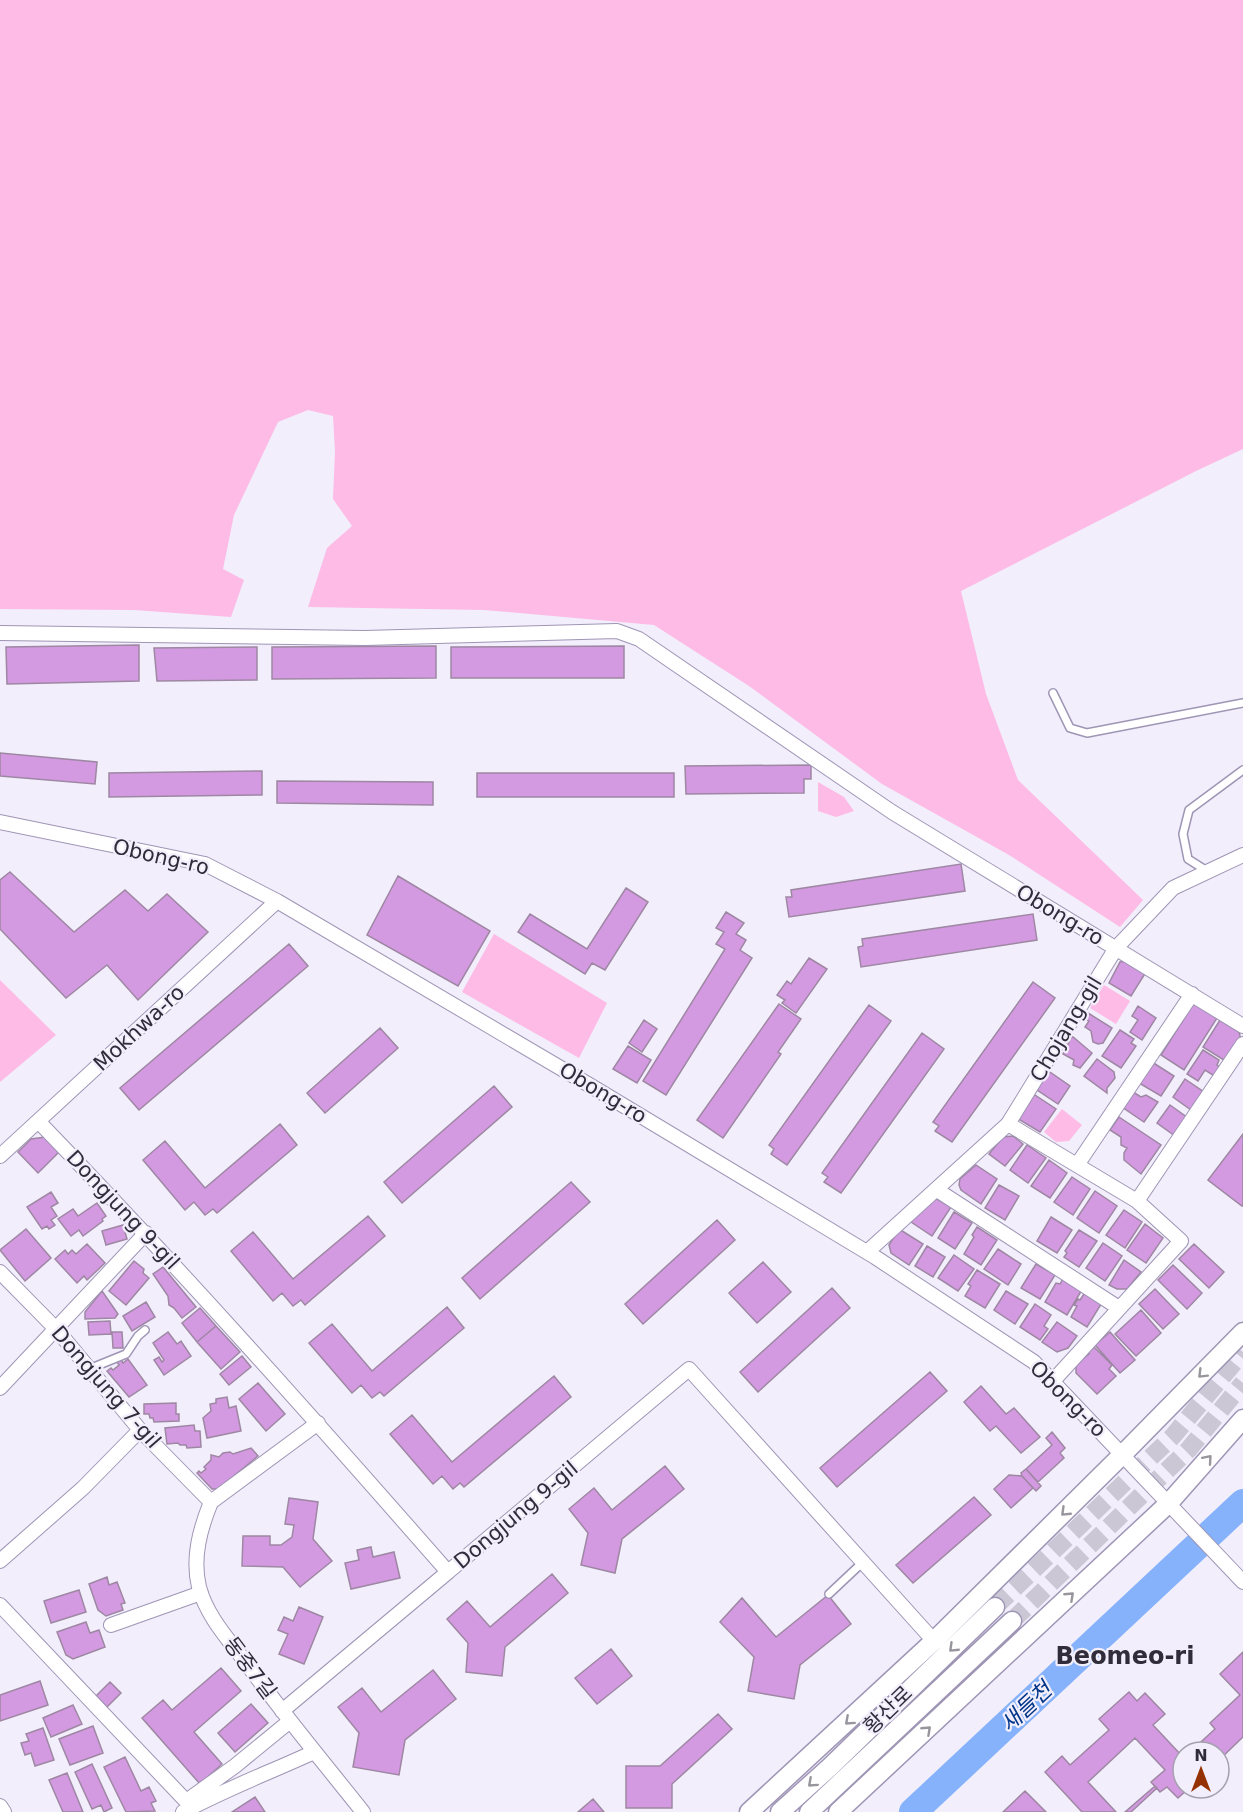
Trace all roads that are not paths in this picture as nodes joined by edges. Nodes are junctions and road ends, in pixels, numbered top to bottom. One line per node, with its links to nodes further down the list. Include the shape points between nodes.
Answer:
1 (0, 633): 9 (street, Obong-ro, via 365,638 627,633 891,812)
2 (1053, 693): 3 (lane, via 1070,728 1087,733)
3 (1243, 703)
4 (1243, 770): 7 (lane, via 1189,810 1183,834 1188,859)
5 (0, 822): 8 (street, Obong-ro, via 205,864)
6 (1243, 855): 7 (street, Chojang-gil)
7 (1209, 872): 9 (street, Chojang-gil, via 1173,888)
8 (277, 901): 13 (street, Mokhwa-ro); 20 (street, Obong-ro)
9 (1116, 948): 10 (street); 14 (street, Chojang-gil)
10 (1191, 994): 11 (street); 16 (street)
11 (1243, 1026)
12 (1243, 1044): 18 (street)
13 (38, 1121): 15 (street, Mokhwa-ro); 19 (street, Dongjung 9-gil)
14 (1008, 1125): 16 (street); 17 (street, Chojang-gil)
15 (0, 1156)
16 (1077, 1166): 18 (street)
17 (937, 1190): 20 (street, Chojang-gil); 22 (street)
18 (1137, 1201): 22 (street, via 1180,1241)
19 (146, 1233): 23 (street); 30 (street, Dongjung 9-gil)
20 (867, 1252): 27 (street, Obong-ro, via 1034,1362)
21 (0, 1272): 23 (street, Dongjung 7-gil)
22 (1119, 1308): 27 (street)
23 (57, 1330): 26 (street, Dongjung 7-gil); 28 (street)
24 (145, 1330): 26 (lane, via 126,1354)
25 (1243, 1332): 32 (main road, one-way to 32)
26 (89, 1370): 31 (street, Dongjung 7-gil)
27 (1052, 1382): 32 (street, Obong-ro)
28 (0, 1388)
29 (1243, 1419): 34 (main road, one-way to 29)
30 (318, 1423): 33 (street); 37 (street, Dongjung 9-gil)
31 (140, 1430): 33 (street, Dongjung 7-gil); 35 (street)
32 (1122, 1455): 34 (street, Obong-ro); 45 (main road, one-way to 45)
33 (211, 1502): 39 (street, 동중7길, via 196,1558)
34 (1168, 1504): 38 (street, Obong-ro); 55 (main road, one-way to 34)
35 (0, 1561)
36 (863, 1562): 37 (street, Dongjung 9-gil, via 689,1369); 40 (lane); 45 (street, Dongjung 9-gil)
37 (448, 1572): 46 (street)
38 (1243, 1582)
39 (201, 1593): 44 (street); 46 (street, 동중7길, via 208,1611)
40 (829, 1594)
41 (0, 1605): 49 (street)
42 (994, 1607): 53 (main road, 황산로, one-way to 53)
43 (1012, 1622): 54 (main road, 황산로)
44 (111, 1625)
45 (934, 1641): 52 (main road, one-way to 52)
46 (286, 1716): 47 (street, 동중7길); 49 (street)
47 (314, 1752): 49 (street); 51 (street, 동중7길)
48 (0, 1806): 50 (street)
49 (186, 1807)
50 (4, 1812)
51 (363, 1812)
52 (749, 1812)
53 (780, 1812)
54 (809, 1812)
55 (838, 1812)

